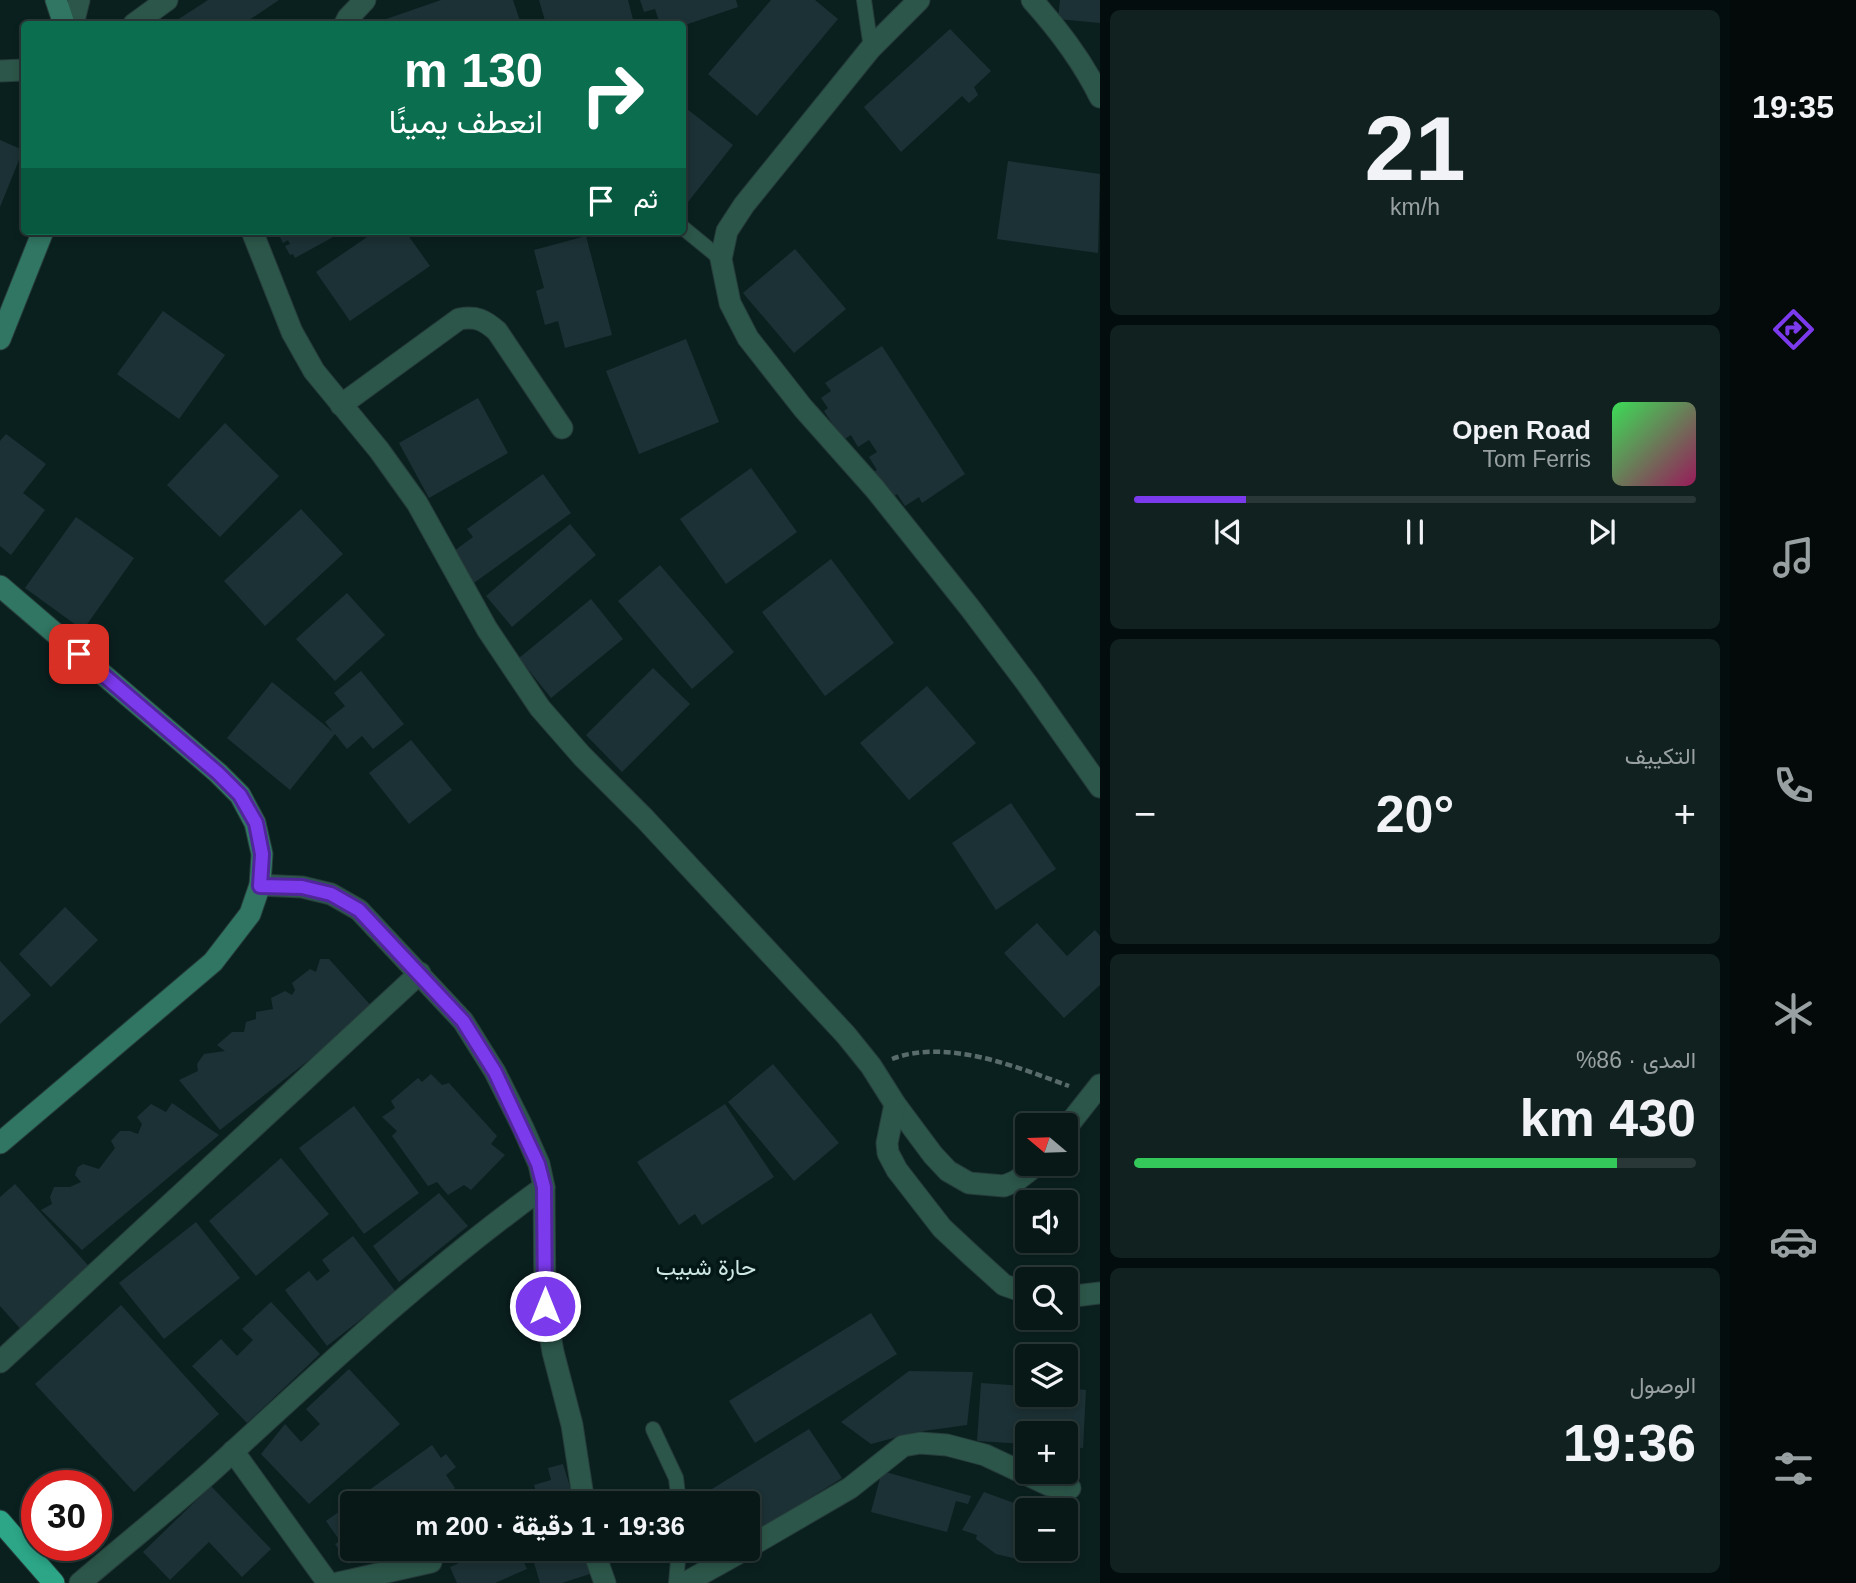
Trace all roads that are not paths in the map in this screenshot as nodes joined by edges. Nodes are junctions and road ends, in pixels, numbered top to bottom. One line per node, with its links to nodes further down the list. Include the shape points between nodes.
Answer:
1 (56, 0): 8 (street)
2 (79, 0): 9 (street)
3 (167, 0): 10 (street)
4 (365, 0): 11 (street)
5 (864, 0): 12 (lane)
6 (919, 0): 12 (street)
7 (1032, 0): 15 (street, via 1086,69)
8 (63, 21)
9 (74, 21)
10 (138, 21)
11 (346, 21)
12 (871, 48): 19 (street, via 744,205 727,231)
13 (21, 70): 14 (street)
14 (0, 71)
15 (1100, 97)
16 (686, 231): 19 (lane)
17 (41, 235): 20 (street)
18 (254, 235): 21 (street, via 292,332)
19 (722, 259): 24 (street, via 730,303 748,338 962,597)
20 (0, 339)
21 (341, 405): 22 (street, via 459,319 473,316 497,331); 28 (street, via 417,503 487,629 540,708 780,963 871,1066)
22 (562, 428)
23 (0, 586): 25 (street, via 240,795 256,823 262,854)
24 (1100, 787)
25 (260, 886): 26 (street, via 302,887 331,894 359,910); 30 (street, via 250,914 213,962)
26 (420, 973): 32 (street, via 463,1021 495,1072 528,1140); 36 (street)
27 (1096, 1090): 29 (street)
28 (895, 1104): 31 (street, via 933,1155 969,1183 1004,1186); 33 (street, via 887,1143 897,1170 942,1228 1004,1285)
29 (1078, 1113)
30 (0, 1143)
31 (1022, 1176)
32 (544, 1187): 38 (street, via 467,1244); 40 (street, via 545,1306)
33 (1015, 1289)
34 (1100, 1293): 35 (street)
35 (1078, 1296)
36 (0, 1362)
37 (653, 1429): 41 (lane)
38 (233, 1451): 49 (street); 50 (street)
39 (1070, 1488): 43 (street, via 1049,1485 985,1455 947,1444 920,1443 903,1446 850,1488)
40 (582, 1491)
41 (678, 1491)
42 (0, 1521): 48 (highway)
43 (760, 1540)
44 (597, 1561): 52 (street)
45 (678, 1561): 53 (lane)
46 (724, 1561): 54 (street)
47 (431, 1562): 51 (street)
48 (54, 1583)
49 (80, 1583)
50 (328, 1583)
51 (338, 1583)
52 (605, 1583)
53 (676, 1583)
54 (685, 1583)

